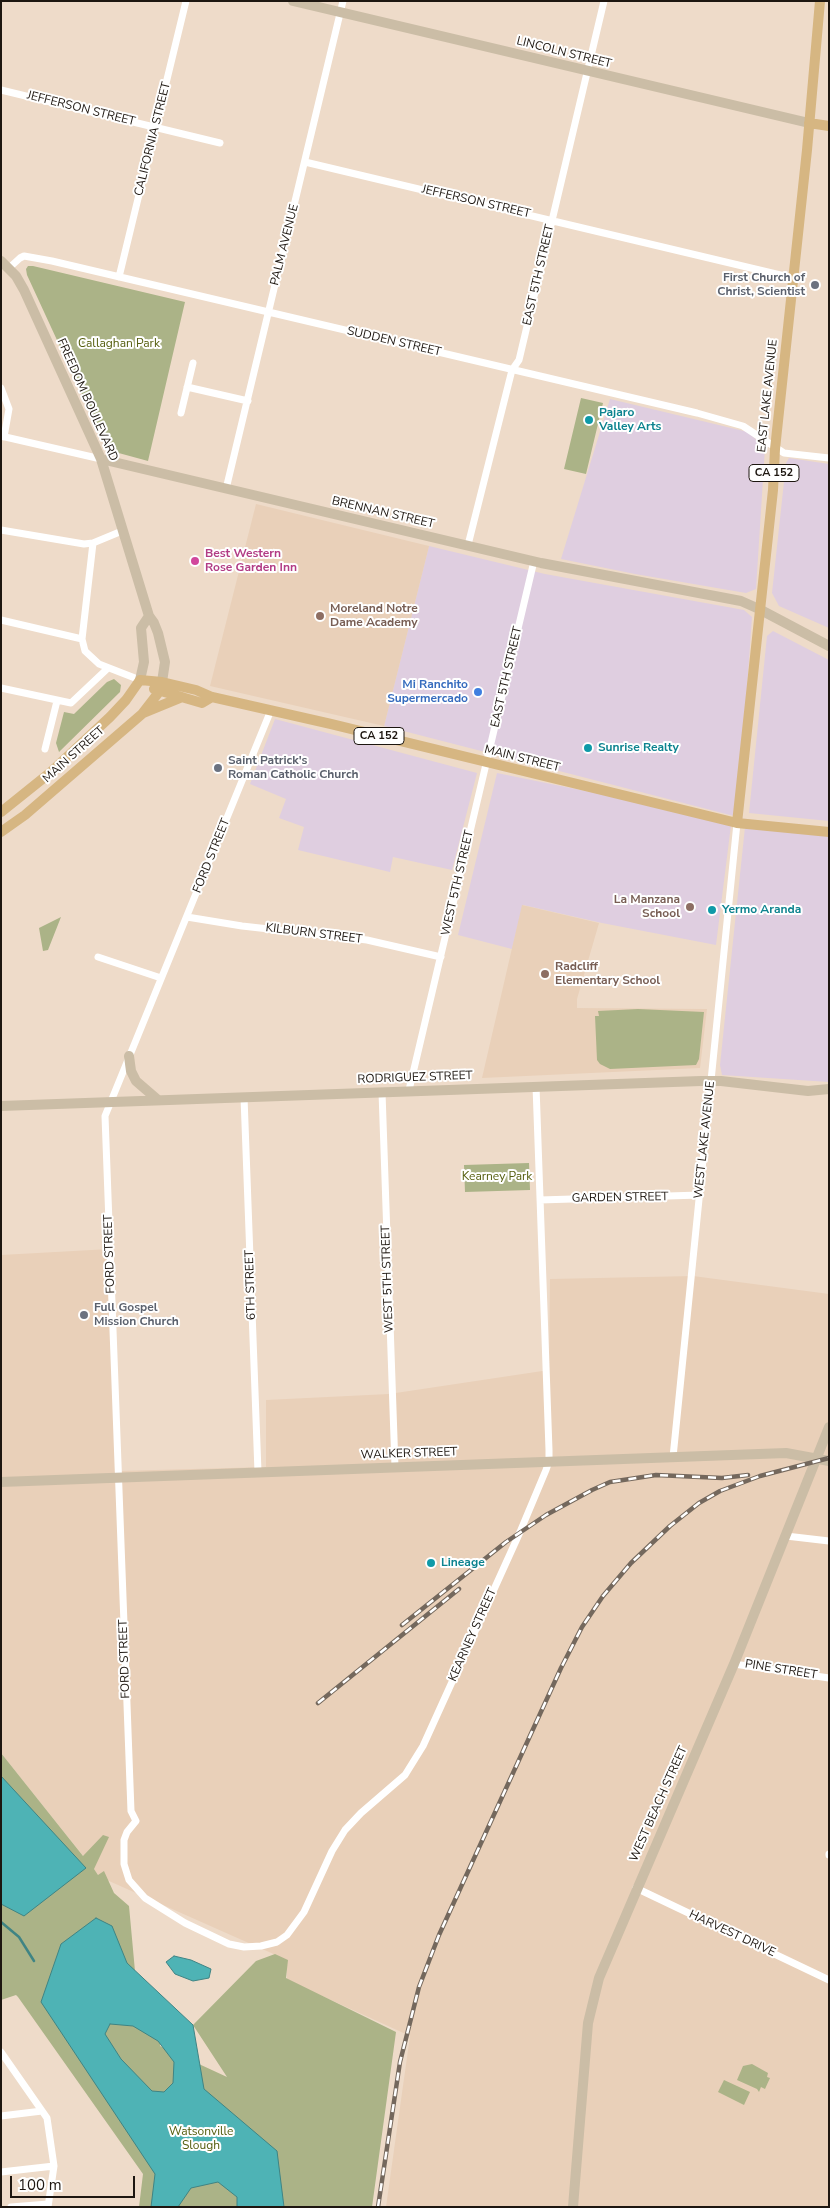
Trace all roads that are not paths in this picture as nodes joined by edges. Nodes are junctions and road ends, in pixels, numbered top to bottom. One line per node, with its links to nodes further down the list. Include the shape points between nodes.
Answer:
1 (186, 1): 11 (street, CALIFORNIA STREET)
2 (293, 1): 6 (main road, LINCOLN STREET)
3 (342, 1): 6 (street, PALM AVENUE)
4 (604, 1): 7 (street, EAST 5TH STREET)
5 (820, 1): 9 (main road, EAST LAKE AVENUE / CA 152)
6 (340, 12): 7 (main road, LINCOLN STREET); 13 (street, PALM AVENUE)
7 (588, 72): 9 (main road, LINCOLN STREET); 14 (street, EAST 5TH STREET)
8 (1, 90): 11 (street, JEFFERSON STREET)
9 (809, 123): 10 (main road, LINCOLN STREET); 17 (main road, EAST LAKE AVENUE / CA 152)
10 (829, 126)
11 (156, 128): 12 (street, JEFFERSON STREET); 16 (street, CALIFORNIA STREET)
12 (220, 143)
13 (305, 162): 14 (street, JEFFERSON STREET); 18 (street, PALM AVENUE)
14 (552, 220): 17 (street, JEFFERSON STREET); 20 (street, EAST 5TH STREET, via 519,360)
15 (5, 265): 16 (street, SUDDEN STREET, via 34,256); 28 (main road, FREEDOM BOULEVARD, via 24,290)
16 (119, 277): 18 (street, SUDDEN STREET)
17 (793, 278): 26 (main road, EAST LAKE AVENUE / CA 152)
18 (268, 313): 20 (street, SUDDEN STREET); 23 (street, PALM AVENUE)
19 (193, 364): 21 (street)
20 (512, 370): 26 (street, SUDDEN STREET, via 736,423); 33 (street, EAST 5TH STREET)
21 (187, 387): 23 (street); 24 (street)
22 (1, 388): 25 (street, via 9,409)
23 (248, 401): 29 (street, PALM AVENUE)
24 (181, 413)
25 (3, 436): 28 (street, BRENNAN STREET)
26 (775, 449): 27 (street, via 786,454); 35 (main road, EAST LAKE AVENUE / CA 152)
27 (829, 458)
28 (101, 459): 29 (main road, BRENNAN STREET); 31 (main road, FREEDOM BOULEVARD)
29 (226, 489): 33 (main road, BRENNAN STREET)
30 (1, 530): 32 (street)
31 (122, 531): 32 (street); 36 (main road, FREEDOM BOULEVARD)
32 (92, 543): 38 (street)
33 (468, 546): 34 (main road, BRENNAN STREET)
34 (534, 561): 35 (main road, BRENNAN STREET, via 741,601); 50 (street, EAST 5TH STREET)
35 (759, 609): 39 (main road, BRENNAN STREET); 52 (main road, EAST LAKE AVENUE / CA 152)
36 (149, 616): 41 (main road, via 141,628 144,662); 42 (main road, FREEDOM BOULEVARD, via 165,662)
37 (1, 620): 38 (street)
38 (82, 639): 40 (street, via 89,656)
39 (829, 646)
40 (107, 669): 41 (street); 46 (street, via 72,703)
41 (140, 680): 42 (main road, MAIN STREET / CA 152); 51 (main road, MAIN STREET, via 110,717 51,772)
42 (161, 687): 44 (main road, MAIN STREET / CA 152, via 204,692); 45 (main road, MAIN STREET / CA 152); 48 (main road, MAIN STREET)
43 (1, 688): 46 (street)
44 (212, 697): 45 (main road, MAIN STREET / CA 152, via 202,702); 47 (main road, MAIN STREET / CA 152)
45 (182, 698): 48 (main road)
46 (57, 700): 49 (street)
47 (271, 710): 50 (main road, MAIN STREET / CA 152); 55 (street, FORD STREET)
48 (142, 714): 53 (main road, MAIN STREET)
49 (45, 748)
50 (486, 763): 52 (main road, MAIN STREET / CA 152); 57 (street, WEST 5TH STREET)
51 (1, 812)
52 (737, 823): 54 (main road, MAIN STREET / CA 152); 60 (street, WEST LAKE AVENUE)
53 (1, 832)
54 (829, 832)
55 (187, 917): 57 (street, KILBURN STREET, via 367,940); 58 (street, FORD STREET)
56 (98, 956): 58 (street)
57 (441, 956): 63 (street, WEST 5TH STREET)
58 (161, 978): 59 (street, FORD STREET)
59 (129, 1056): 67 (main road, via 133,1076); 68 (street, FORD STREET)
60 (711, 1081): 61 (main road, RODRIGUEZ STREET); 62 (main road, RODRIGUEZ STREET, via 801,1090); 71 (street, WEST LAKE AVENUE)
61 (536, 1086): 63 (main road, RODRIGUEZ STREET); 72 (street, KEARNEY STREET)
62 (829, 1089)
63 (409, 1090): 64 (main road, RODRIGUEZ STREET)
64 (382, 1092): 65 (main road, RODRIGUEZ STREET); 79 (street, WEST 5TH STREET)
65 (244, 1097): 67 (main road, RODRIGUEZ STREET); 80 (street, 6TH STREET)
66 (1, 1100): 70 (main road)
67 (158, 1100): 68 (main road, RODRIGUEZ STREET)
68 (109, 1102): 70 (main road, RODRIGUEZ STREET); 81 (street, FORD STREET, via 105,1116)
69 (1, 1106): 70 (main road, RODRIGUEZ STREET)
70 (13, 1106)
71 (700, 1196): 72 (street, GARDEN STREET); 75 (street, WEST LAKE AVENUE)
72 (540, 1200): 77 (street, KEARNEY STREET)
73 (829, 1427): 76 (main road, WEST BEACH STREET)
74 (829, 1453): 76 (main road)
75 (673, 1457): 76 (main road, WALKER STREET, via 786,1453); 77 (main road, WALKER STREET)
76 (816, 1460): 78 (main road, WALKER STREET); 83 (main road, WEST BEACH STREET)
77 (549, 1461): 79 (main road, WALKER STREET); 87 (street, KEARNEY STREET, via 423,1746 401,1781 361,1813 342,1835 304,1912 287,1935 270,1944 254,1947 236,1946 218,1939 168,1913 138,1892 129,1880)
78 (829, 1461)
79 (395, 1467): 80 (main road, WALKER STREET)
80 (258, 1472): 81 (main road, WALKER STREET)
81 (118, 1478): 82 (main road, WALKER STREET); 87 (street, FORD STREET, via 131,1812 136,1821 127,1832)
82 (1, 1482)
83 (786, 1536): 84 (street); 85 (main road, WEST BEACH STREET)
84 (829, 1541)
85 (734, 1664): 86 (street, PINE STREET); 88 (main road, WEST BEACH STREET)
86 (829, 1678)
87 (123, 1856)
88 (636, 1888): 89 (street, HARVEST DRIVE); 97 (main road, WEST BEACH STREET, via 593,1998)
89 (829, 1980)
90 (1, 2052): 91 (street)
91 (42, 2111): 92 (street); 93 (street, via 47,2118)
92 (1, 2116)
93 (54, 2166): 94 (street); 95 (street)
94 (1, 2172)
95 (48, 2206): 96 (street)
96 (11, 2207)
97 (572, 2207)

